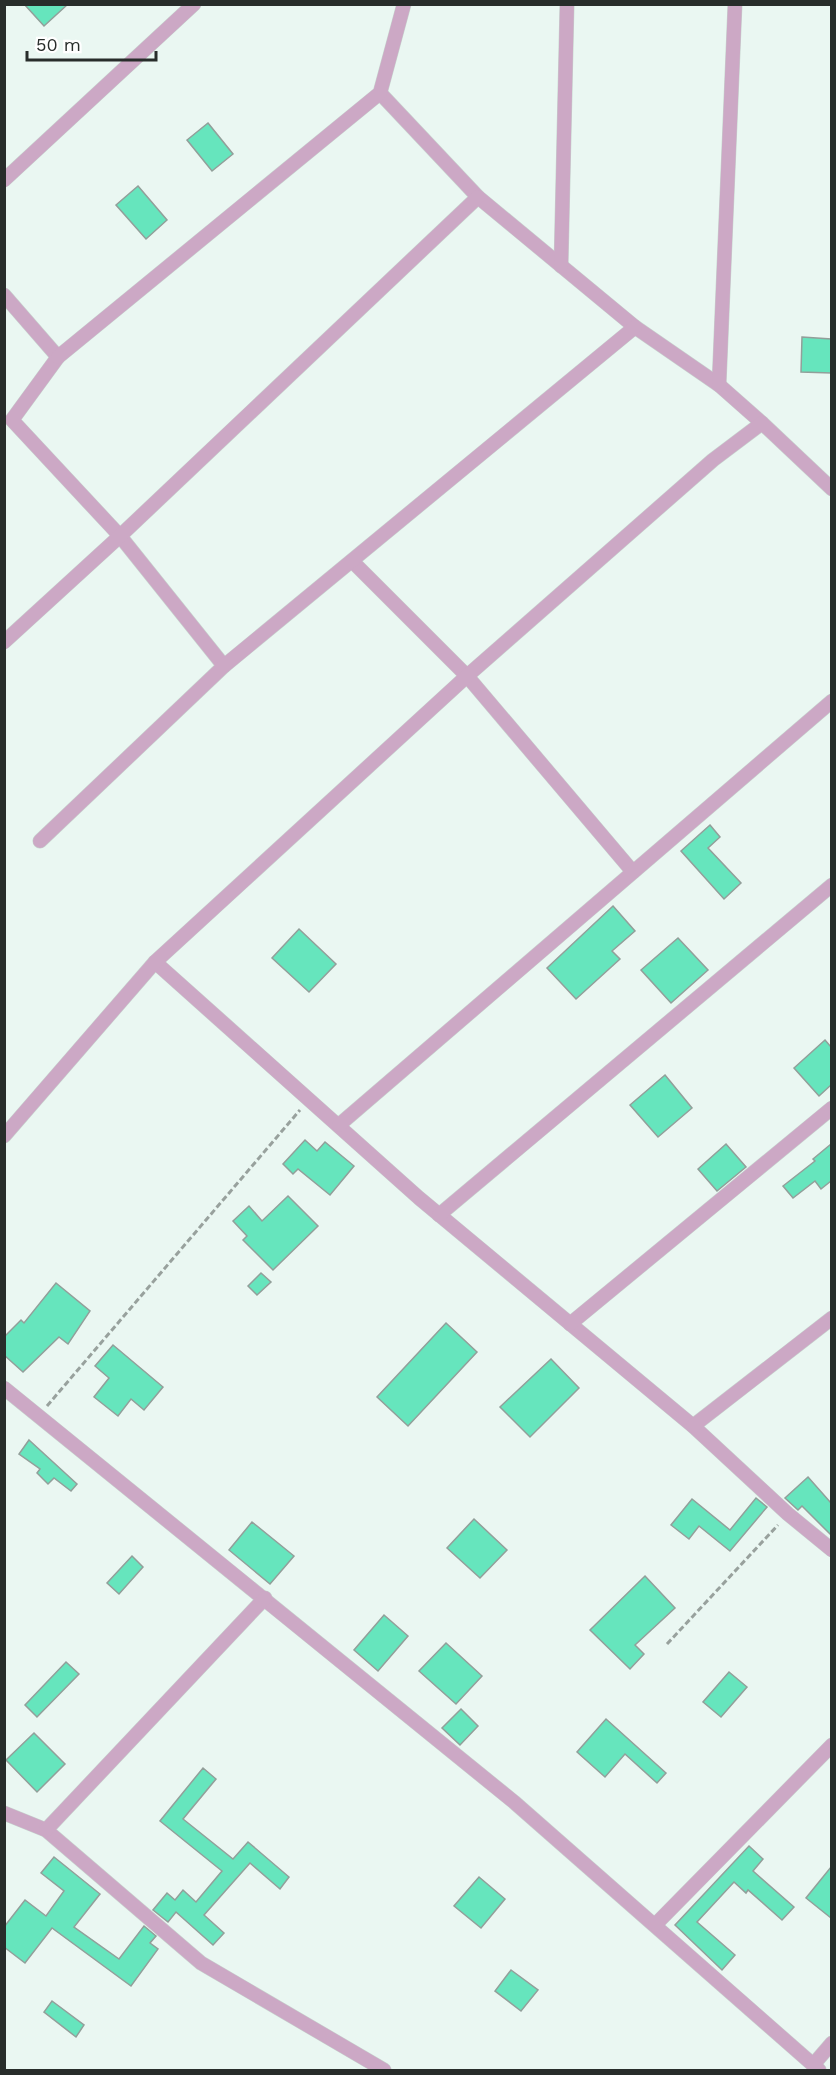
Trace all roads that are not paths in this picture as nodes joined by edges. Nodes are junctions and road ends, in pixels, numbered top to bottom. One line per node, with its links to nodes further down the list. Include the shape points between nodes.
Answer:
1 (195, 4): 6 (street)
2 (404, 4): 5 (street)
3 (567, 4): 8 (street)
4 (735, 4): 12 (street)
5 (380, 93): 7 (street); 11 (street)
6 (4, 180)
7 (478, 197): 8 (street); 16 (street)
8 (561, 266): 10 (street)
9 (4, 295): 11 (street)
10 (635, 327): 12 (street); 17 (street)
11 (58, 357): 14 (street)
12 (718, 385): 13 (street)
13 (762, 423): 15 (street); 20 (street, via 714,460)
14 (8, 424): 16 (street)
15 (831, 489)
16 (120, 536): 18 (street); 19 (street)
17 (352, 561): 19 (street); 20 (street)
18 (4, 642)
19 (224, 666): 22 (street)
20 (467, 675): 23 (street); 25 (street)
21 (831, 701): 23 (street)
22 (40, 841)
23 (633, 872): 27 (street)
24 (831, 885): 29 (street)
25 (154, 962): 27 (street); 28 (street)
26 (831, 1108): 31 (street)
27 (339, 1125): 29 (street)
28 (4, 1136)
29 (439, 1215): 31 (street)
30 (831, 1318): 33 (street)
31 (570, 1324): 33 (street)
32 (4, 1388): 35 (street)
33 (693, 1426): 34 (street, via 788,1514)
34 (829, 1544)
35 (265, 1598): 38 (street); 39 (street, via 514,1802)
36 (831, 1745): 39 (street)
37 (4, 1813): 38 (street)
38 (46, 1830): 42 (street, via 201,1963)
39 (655, 1925): 41 (street)
40 (831, 2043): 41 (street)
41 (816, 2068)
42 (384, 2070)

